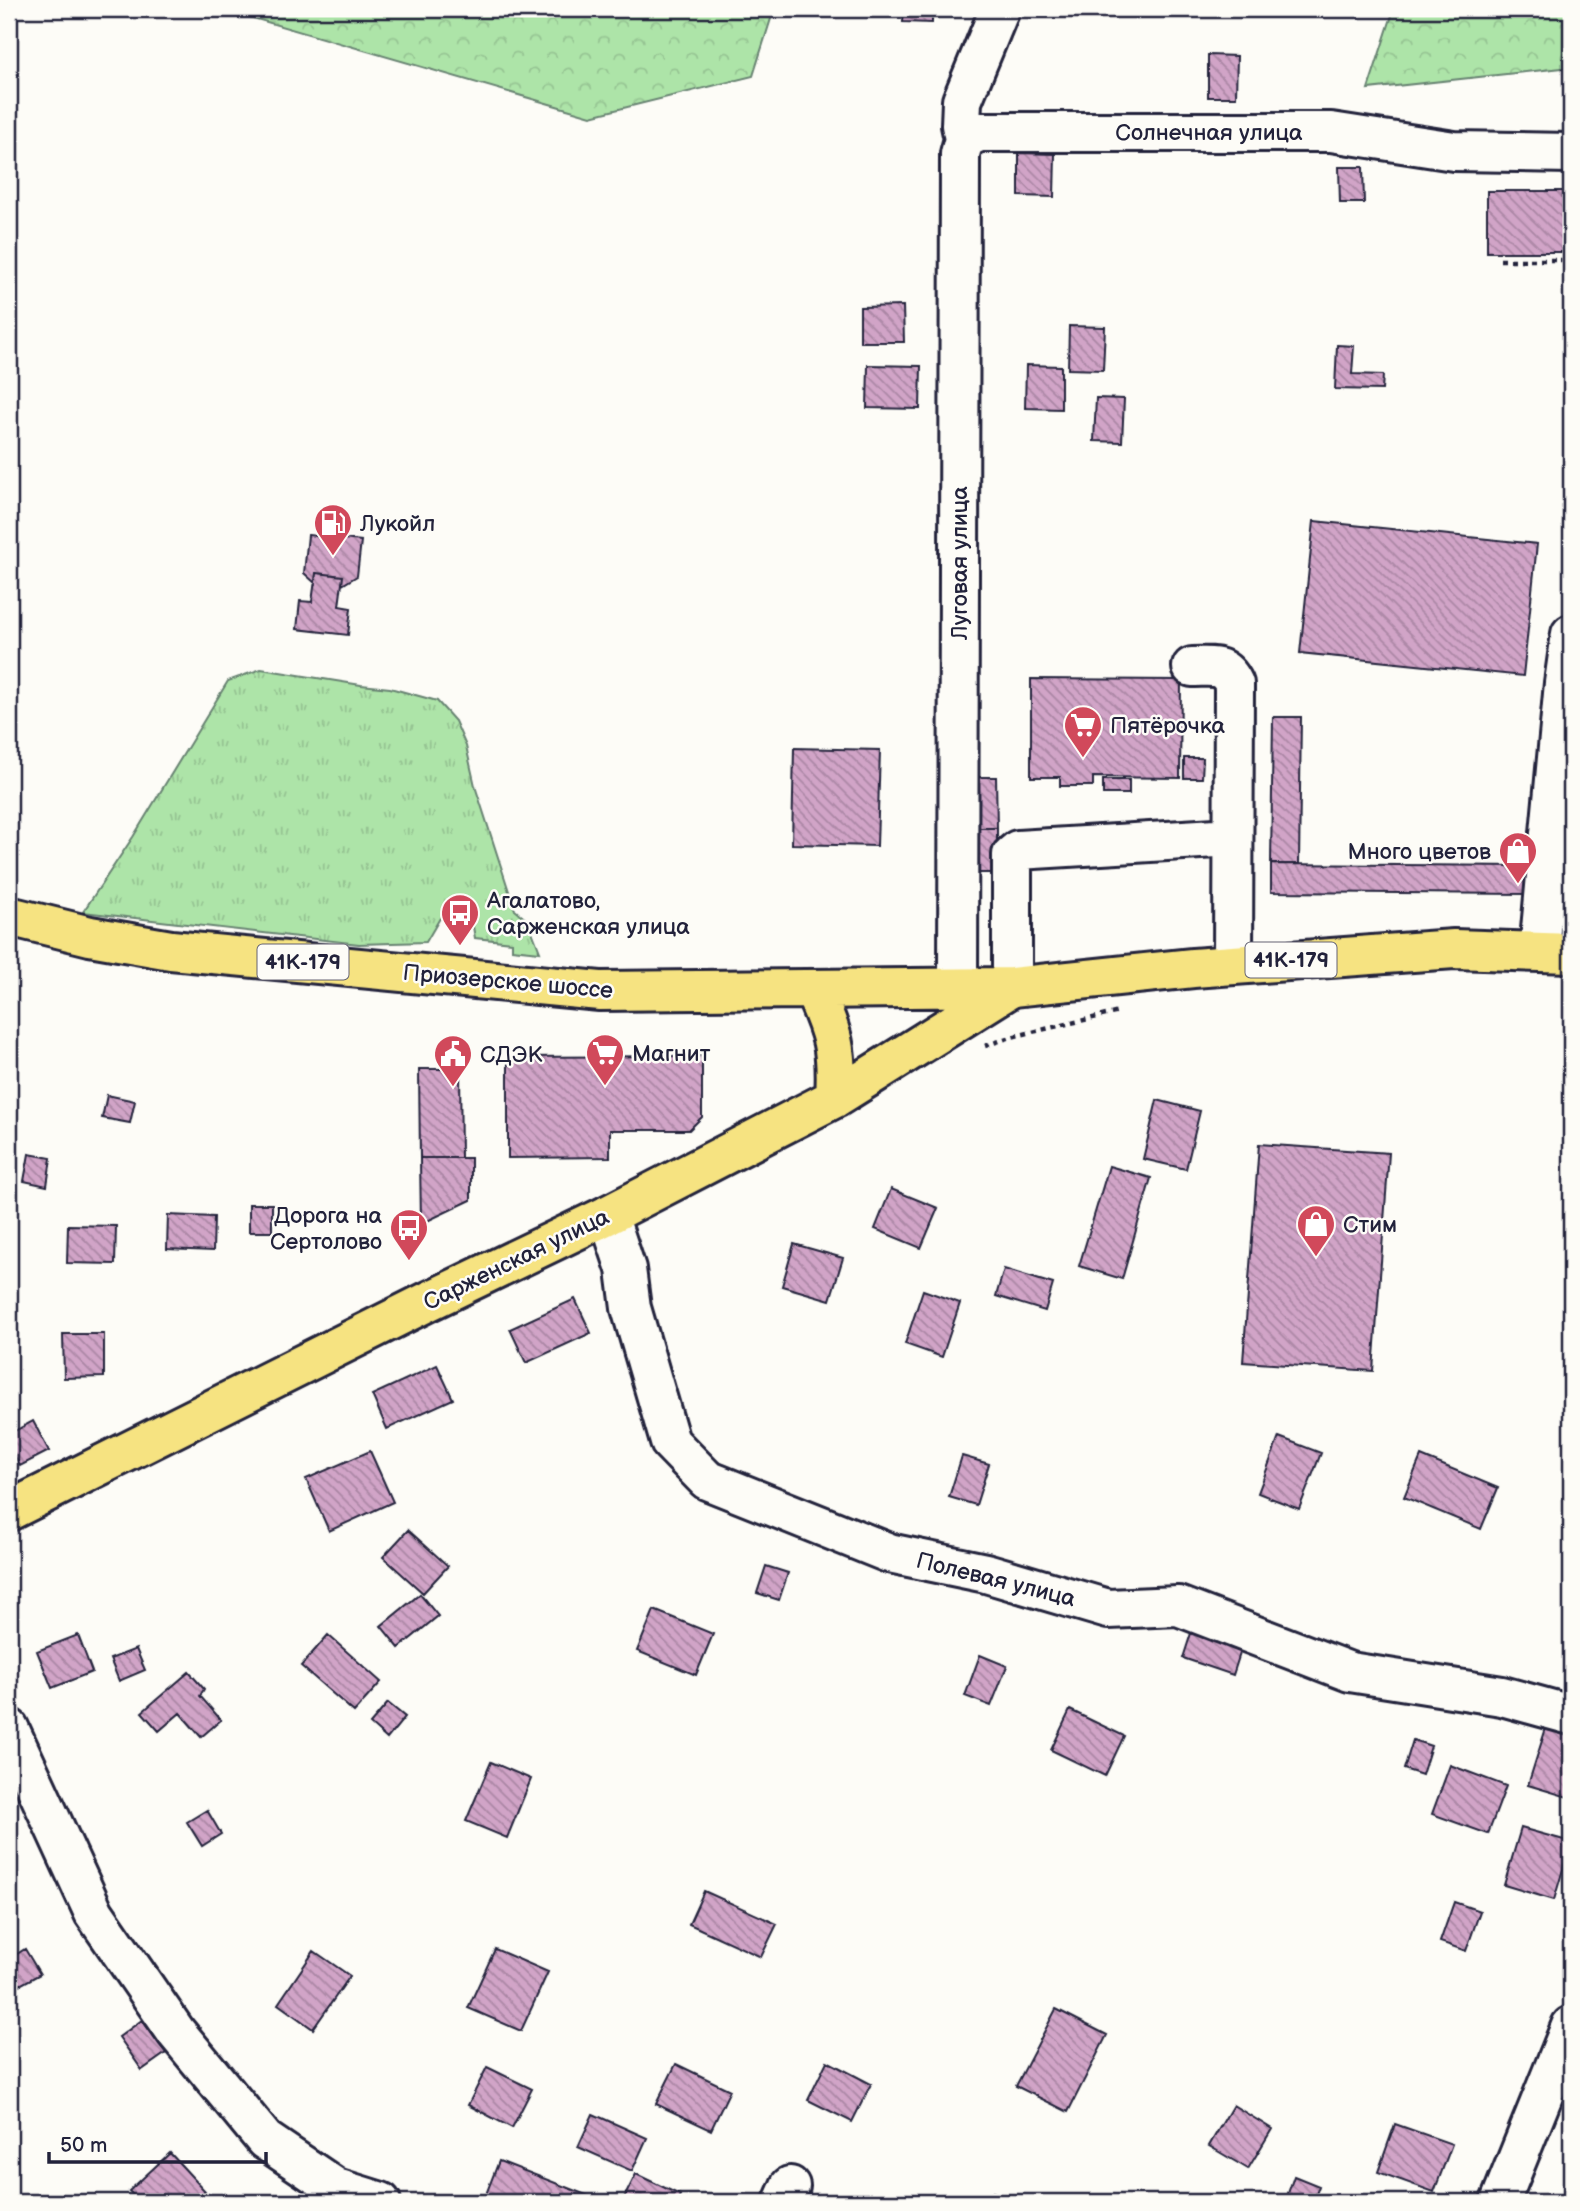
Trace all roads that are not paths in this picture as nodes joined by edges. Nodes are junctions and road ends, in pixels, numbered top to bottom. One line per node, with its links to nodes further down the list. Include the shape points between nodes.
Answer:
1 (1000, 9): 2 (street, Луговая улица, via 962,101)
2 (964, 139): 3 (street, Солнечная улица, via 979,132 1331,132 1454,151); 12 (street, Луговая улица, via 960,154)
3 (1571, 153)
4 (1571, 634): 6 (street)
5 (1192, 667): 7 (street, via 1217,667 1228,672 1234,684)
6 (1568, 683): 9 (street)
7 (1233, 837): 10 (street); 11 (street, via 1018,850 1013,855)
8 (9, 916): 13 (main road, Приозерское шоссе / 41К-179, via 172,950 559,987)
9 (1555, 952): 10 (main road, 41К-179, via 1454,948)
10 (1233, 964): 11 (main road, 41К-179)
11 (1012, 987): 12 (main road, Приозерское шоссе / 41К-179); 14 (main road, Сарженская улица)
12 (958, 988): 13 (main road, Приозерское шоссе / 41К-179)
13 (813, 989): 14 (main road, via 834,1041)
14 (835, 1098): 15 (main road, Сарженская улица)
15 (608, 1215): 16 (main road, Сарженская улица); 17 (street, Полевая улица, via 670,1441 707,1480 889,1553 986,1573 1108,1609 1178,1606 1350,1672 1502,1696)
16 (9, 1511)
17 (1571, 1715)
18 (9, 1728): 20 (street, via 94,1913 176,2032 265,2140 336,2188)
19 (1571, 2026): 21 (street)
20 (381, 2202)
21 (1500, 2202)

